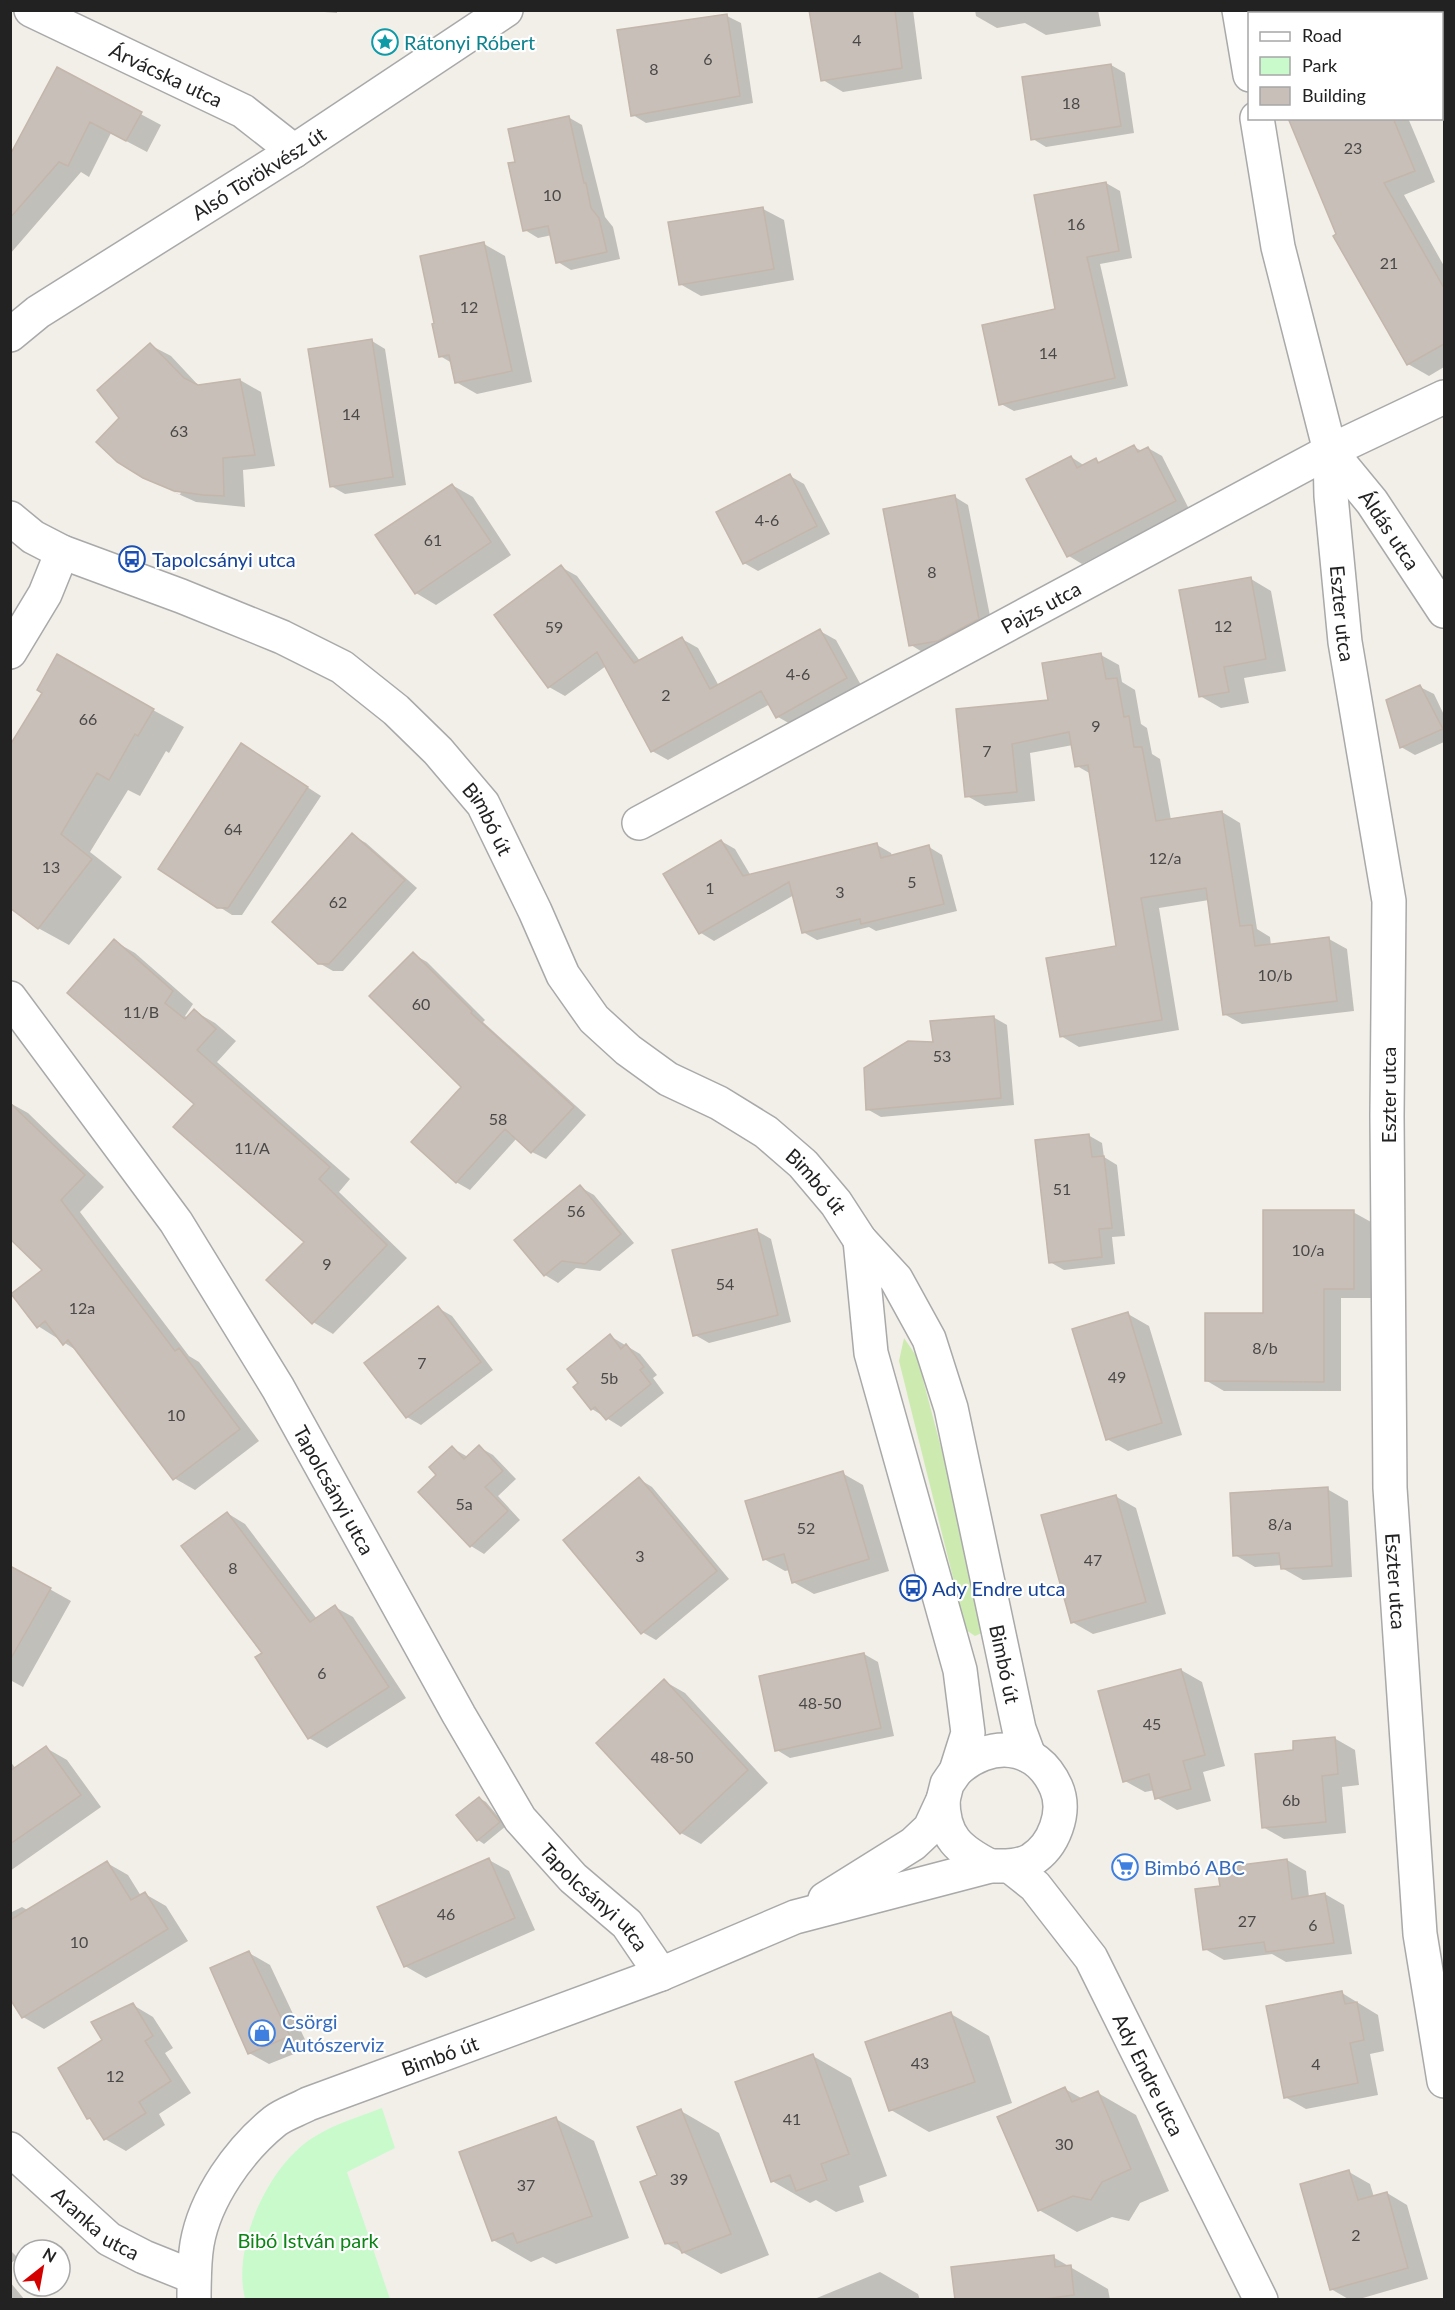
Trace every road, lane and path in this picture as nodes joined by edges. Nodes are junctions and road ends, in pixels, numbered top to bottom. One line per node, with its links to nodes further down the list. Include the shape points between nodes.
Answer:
1 (31, 10): 6 (street, Árvácska utca, via 243,111)
2 (506, 10): 6 (street, Alsó Törökvész út)
3 (1239, 10): 4 (street)
4 (1248, 63)
5 (1257, 120): 9 (street, Eszter utca, via 1278,247)
6 (294, 152): 7 (street, Alsó Törökvész út, via 38,312)
7 (10, 335)
8 (1444, 397): 9 (street, Pajzs utca)
9 (1330, 451): 12 (street, Áldás utca, via 1372,502); 14 (street, Pajzs utca); 25 (street, Eszter utca, via 1345,642 1389,901 1390,1488 1420,1934)
10 (10, 518): 11 (street, Bimbó út, via 33,537)
11 (62, 552): 13 (street, via 45,594); 16 (street, Bimbó út, via 282,637 342,666 396,710 483,804 563,975 594,1019 668,1079 719,1102 766,1132 803,1164)
12 (1444, 611)
13 (10, 652)
14 (639, 823)
15 (10, 998): 24 (street, Tapolcsányi utca, via 176,1222 278,1388 520,1819 573,1878 627,1924)
16 (860, 1240): 17 (street, Bimbó út, via 896,1279 932,1349 951,1408 1019,1729); 18 (street, Bimbó út, via 871,1353 960,1670 968,1733)
17 (1029, 1756): 18 (street, via 993,1750 979,1754); 20 (street, Bimbó út, via 1056,1787 1060,1808)
18 (956, 1770): 19 (street, Bimbó út)
19 (943, 1800): 21 (street, Bimbó út, via 947,1831 958,1846); 22 (street, Bimbó út, via 930,1828 913,1844)
20 (1046, 1847): 21 (street, Bimbó út, via 1030,1860); 23 (street)
21 (1000, 1866): 22 (street, Bimbó út); 23 (street, Ady Endre utca, via 1035,1886)
22 (795, 1917): 24 (street, Bimbó út)
23 (1084, 1947): 28 (street, Ady Endre utca)
24 (661, 1974): 27 (street, Bimbó út, via 308,2104 277,2120 252,2143 216,2193 198,2242)
25 (1444, 2081)
26 (10, 2149): 27 (street, Aranka utca, via 109,2239)
27 (194, 2288)
28 (1261, 2300)

